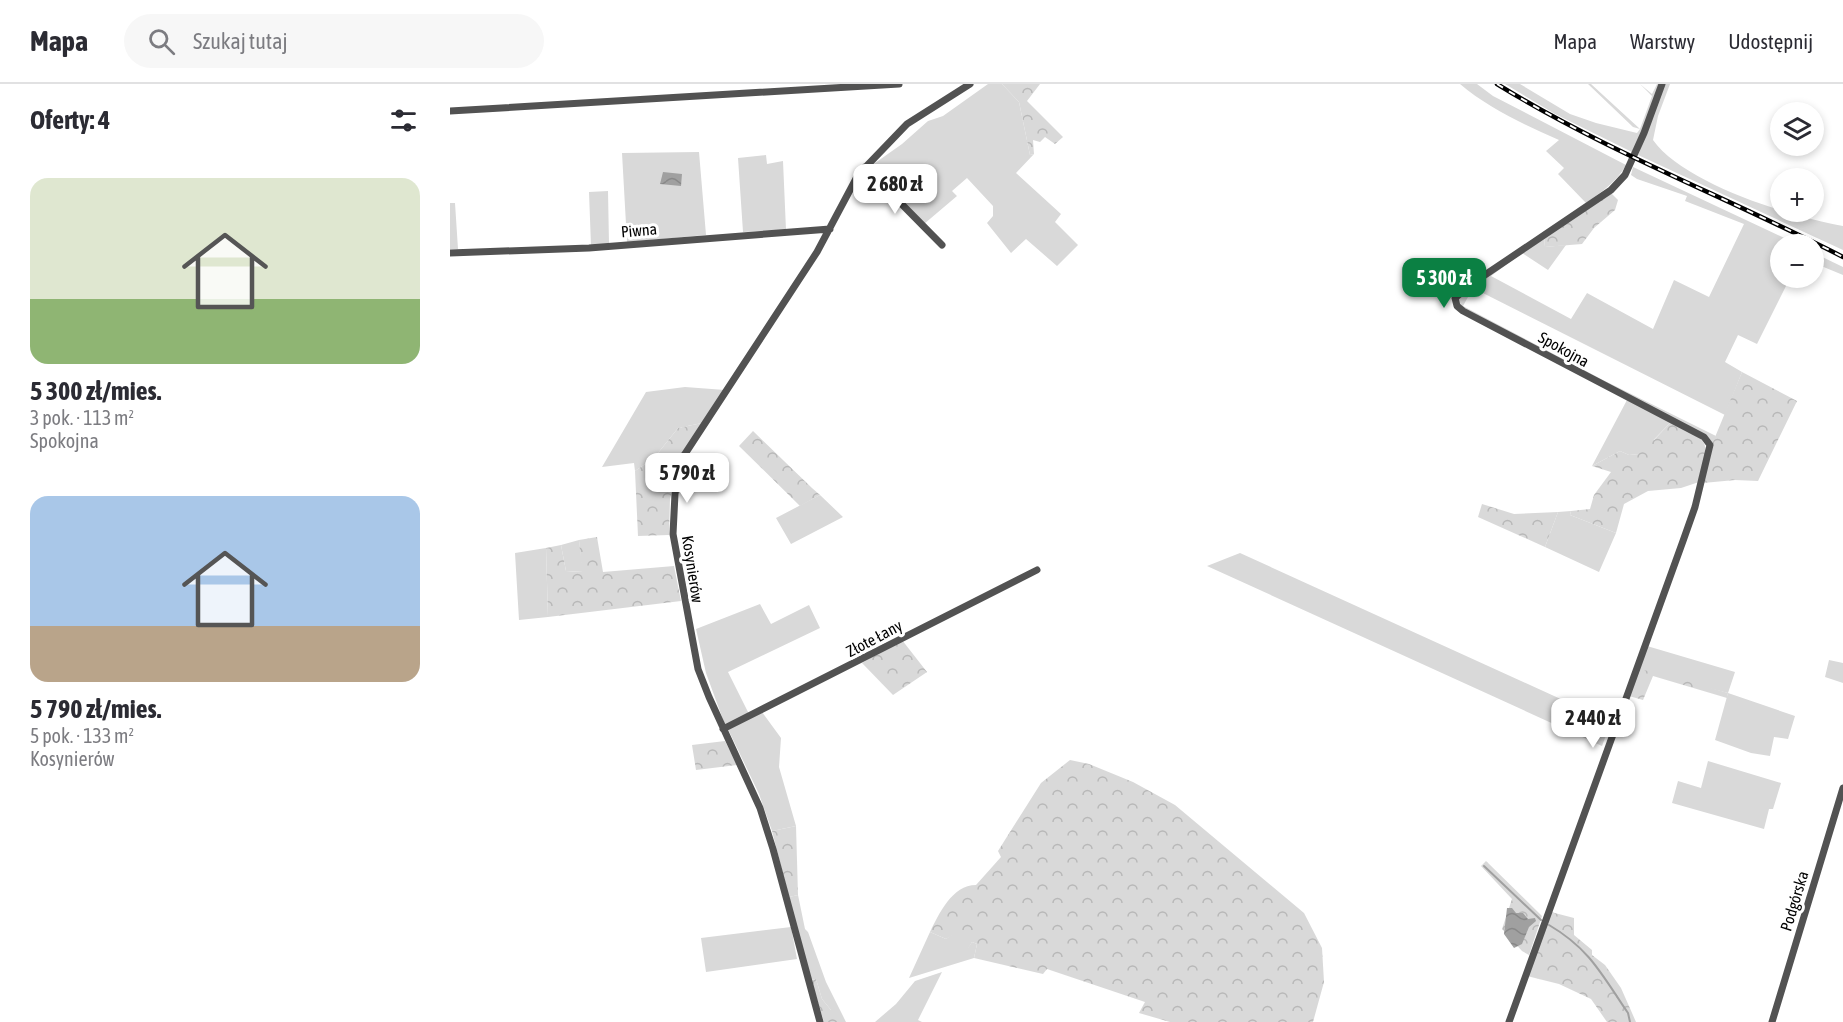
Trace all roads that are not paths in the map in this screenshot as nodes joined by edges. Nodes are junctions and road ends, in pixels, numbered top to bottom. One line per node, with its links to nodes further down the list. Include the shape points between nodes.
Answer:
1 (899, 84): 4 (street)
2 (970, 84): 5 (street, Kosynierów, via 907,124)
3 (1662, 84): 13 (street, Spokojna, via 1625,175 1611,190 1455,298 1456,306 1463,311 1704,437 1710,445 1683,542)
4 (450, 111)
5 (865, 167): 6 (street, Kosynierów); 7 (street)
6 (830, 229): 8 (street, Piwna, via 589,248); 10 (street, Kosynierów, via 681,460 673,534 698,669)
7 (942, 245)
8 (450, 253)
9 (1037, 570): 10 (street, Złote Łany)
10 (723, 729): 12 (street, Kosynierów, via 760,808)
11 (1843, 789): 14 (street, Podgórska)
12 (820, 1022)
13 (1509, 1022)
14 (1772, 1022)

